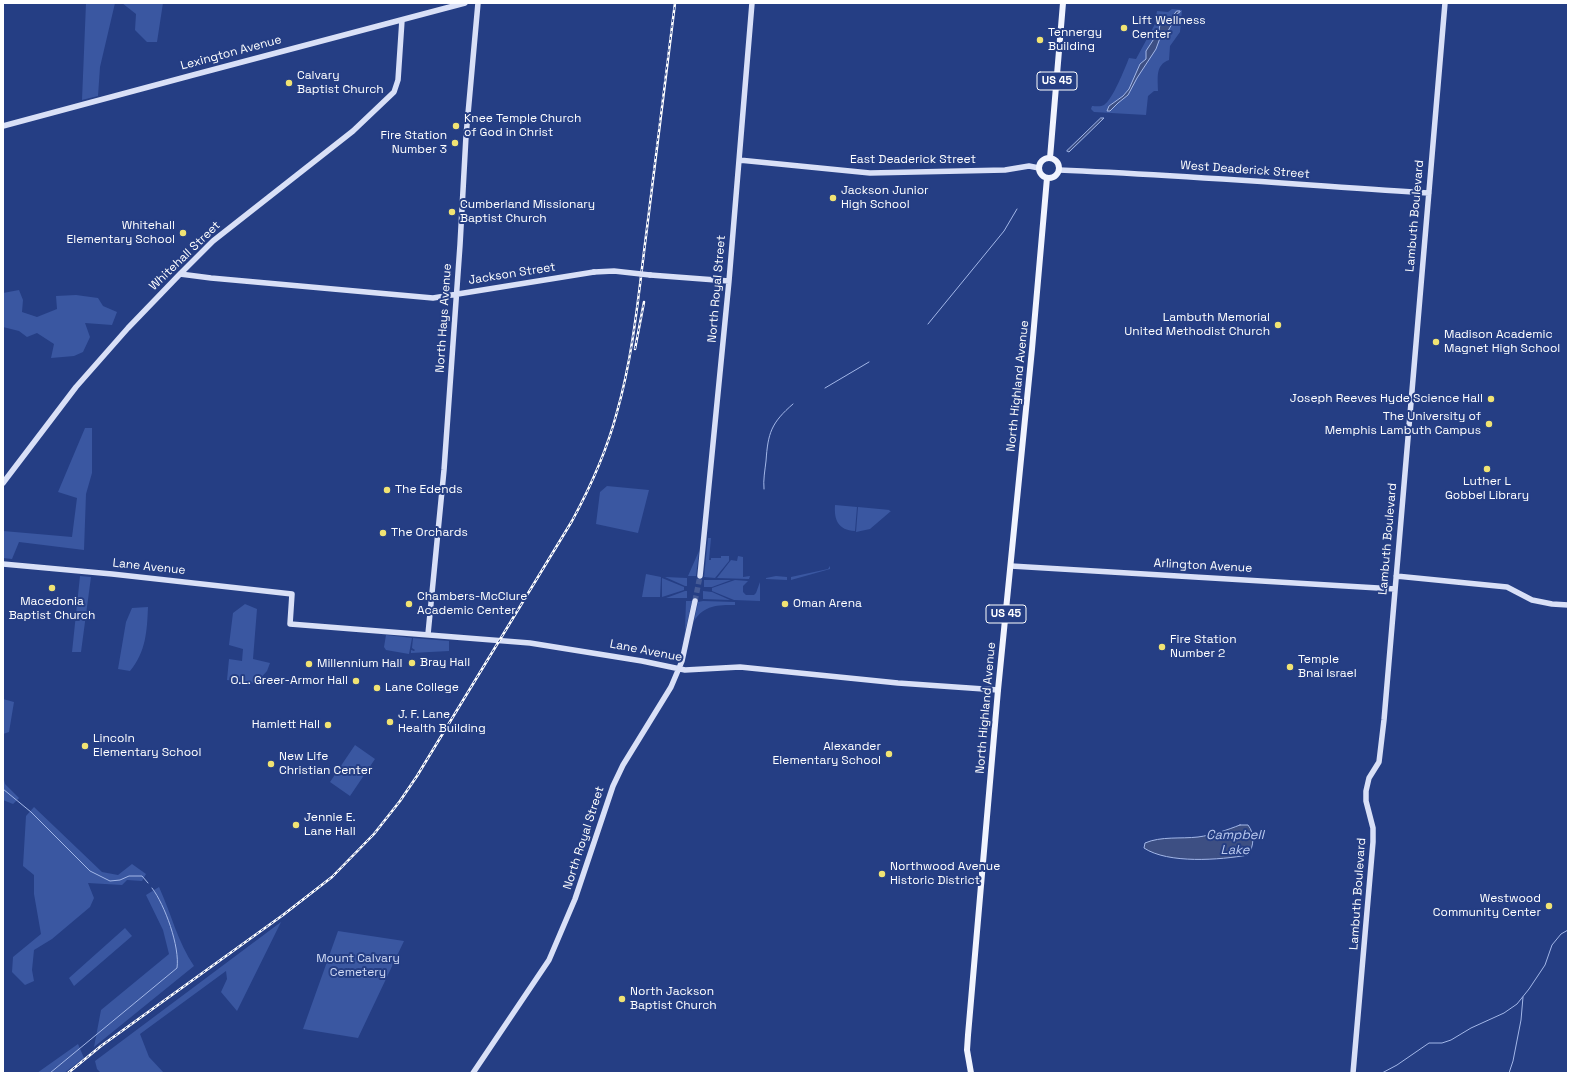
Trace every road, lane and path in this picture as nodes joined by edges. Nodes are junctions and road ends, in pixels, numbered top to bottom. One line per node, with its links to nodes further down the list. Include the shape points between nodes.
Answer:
1 (465, 3): 6 (street, Lexington Avenue)
2 (478, 3): 16 (street, North Hays Avenue)
3 (752, 3): 9 (street, North Royal Street)
4 (1063, 3): 8 (main road, US 45)
5 (1445, 3): 13 (street, Lambuth Boulevard)
6 (402, 20): 7 (street, Lexington Avenue); 14 (street, Whitehall Street, via 398,80 394,92 353,131 213,241)
7 (3, 126)
8 (1050, 158): 10 (main road, via 1041,162); 11 (main road, via 1056,161)
9 (739, 160): 10 (street, East Deaderick Street, via 870,173 1005,170 1029,166); 15 (street, North Royal Street)
10 (1039, 168): 12 (main road, via 1042,175)
11 (1059, 170): 12 (main road, via 1056,175); 13 (street, West Deaderick Street)
12 (1047, 178): 19 (main road, North Highland Avenue / US 45)
13 (1429, 193): 21 (street, Lambuth Boulevard)
14 (180, 274): 16 (street, Jackson Street, via 433,298); 17 (street, Whitehall Street, via 76,387)
15 (729, 281): 16 (street, Jackson Street, bridge, via 614,271); 20 (street, North Royal Street)
16 (456, 294): 25 (street, North Hays Avenue, via 444,470)
17 (3, 483)
18 (3, 564): 25 (street, Lane Avenue, via 292,594 290,624)
19 (1011, 566): 22 (street, Arlington Avenue); 27 (main road, North Highland Avenue / US 45)
20 (700, 576)
21 (1396, 576): 22 (street, Lambuth Boulevard); 24 (street, via 1507,587 1532,600)
22 (1395, 589): 30 (street, Lambuth Boulevard, via 1380,755 1377,766 1368,778 1366,791 1373,842)
23 (695, 601): 26 (street, North Royal Street)
24 (1568, 605)
25 (428, 634): 26 (street, Lane Avenue, via 533,644)
26 (679, 669): 27 (street, Lane Avenue, via 737,667); 28 (street, North Royal Street, via 613,786 575,899 549,960)
27 (998, 690): 29 (main road, North Highland Avenue / US 45, via 967,1050)
28 (473, 1073)
29 (971, 1073)
30 (1353, 1073)

